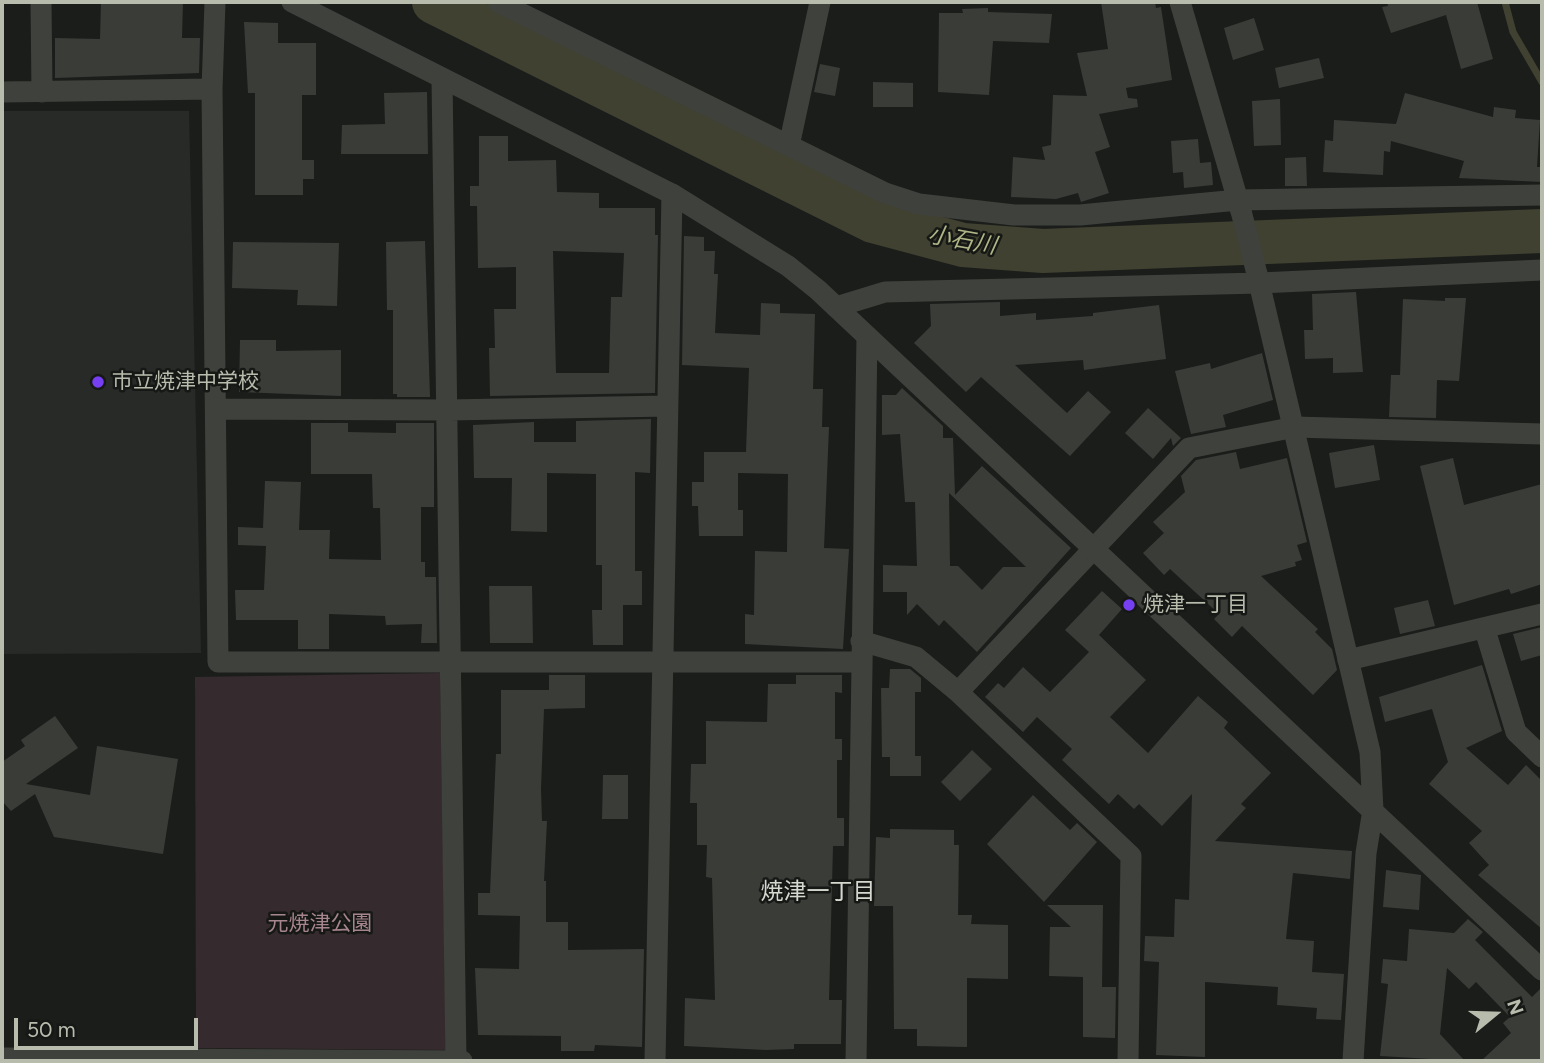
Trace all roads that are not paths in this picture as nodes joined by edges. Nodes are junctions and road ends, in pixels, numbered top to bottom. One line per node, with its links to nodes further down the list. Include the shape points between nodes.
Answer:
1 (41, 2): 10 (street)
2 (215, 2): 8 (street)
3 (292, 2): 7 (street)
4 (820, 2): 11 (street)
5 (1180, 2): 14 (street)
6 (504, 3): 11 (street)
7 (442, 79): 12 (street); 21 (street)
8 (212, 89): 10 (street); 20 (street)
9 (2, 92): 10 (street)
10 (42, 92)
11 (789, 146): 14 (street, via 885,193 951,210 1080,215)
12 (672, 194): 17 (street, via 766,251); 19 (street)
13 (1542, 195): 14 (street)
14 (1239, 206): 16 (street)
15 (1542, 270): 16 (street)
16 (1259, 278): 17 (street, via 885,292); 22 (street)
17 (836, 307): 18 (street)
18 (867, 336): 24 (street); 27 (street)
19 (667, 406): 21 (street); 30 (street)
20 (216, 409): 21 (street); 29 (street, via 218,662)
21 (448, 410): 29 (street)
22 (1295, 427): 23 (street); 24 (street, via 1189,448); 28 (street)
23 (1542, 434)
24 (1094, 549): 31 (street); 33 (street)
25 (1542, 614): 26 (street)
26 (1485, 630): 28 (street); 32 (street, via 1516,732)
27 (861, 652): 30 (street); 31 (street, via 916,657); 39 (street)
28 (1348, 660): 33 (street, via 1370,752)
29 (452, 663): 30 (street); 36 (street)
30 (662, 663): 38 (street)
31 (958, 692): 40 (street, via 1131,856)
32 (1542, 757)
33 (1373, 810): 34 (street); 41 (street, via 1366,853)
34 (1542, 970)
35 (2, 1058): 36 (street)
36 (456, 1061): 37 (street)
37 (462, 1061)
38 (655, 1061)
39 (856, 1061)
40 (1128, 1061)
41 (1353, 1061)

